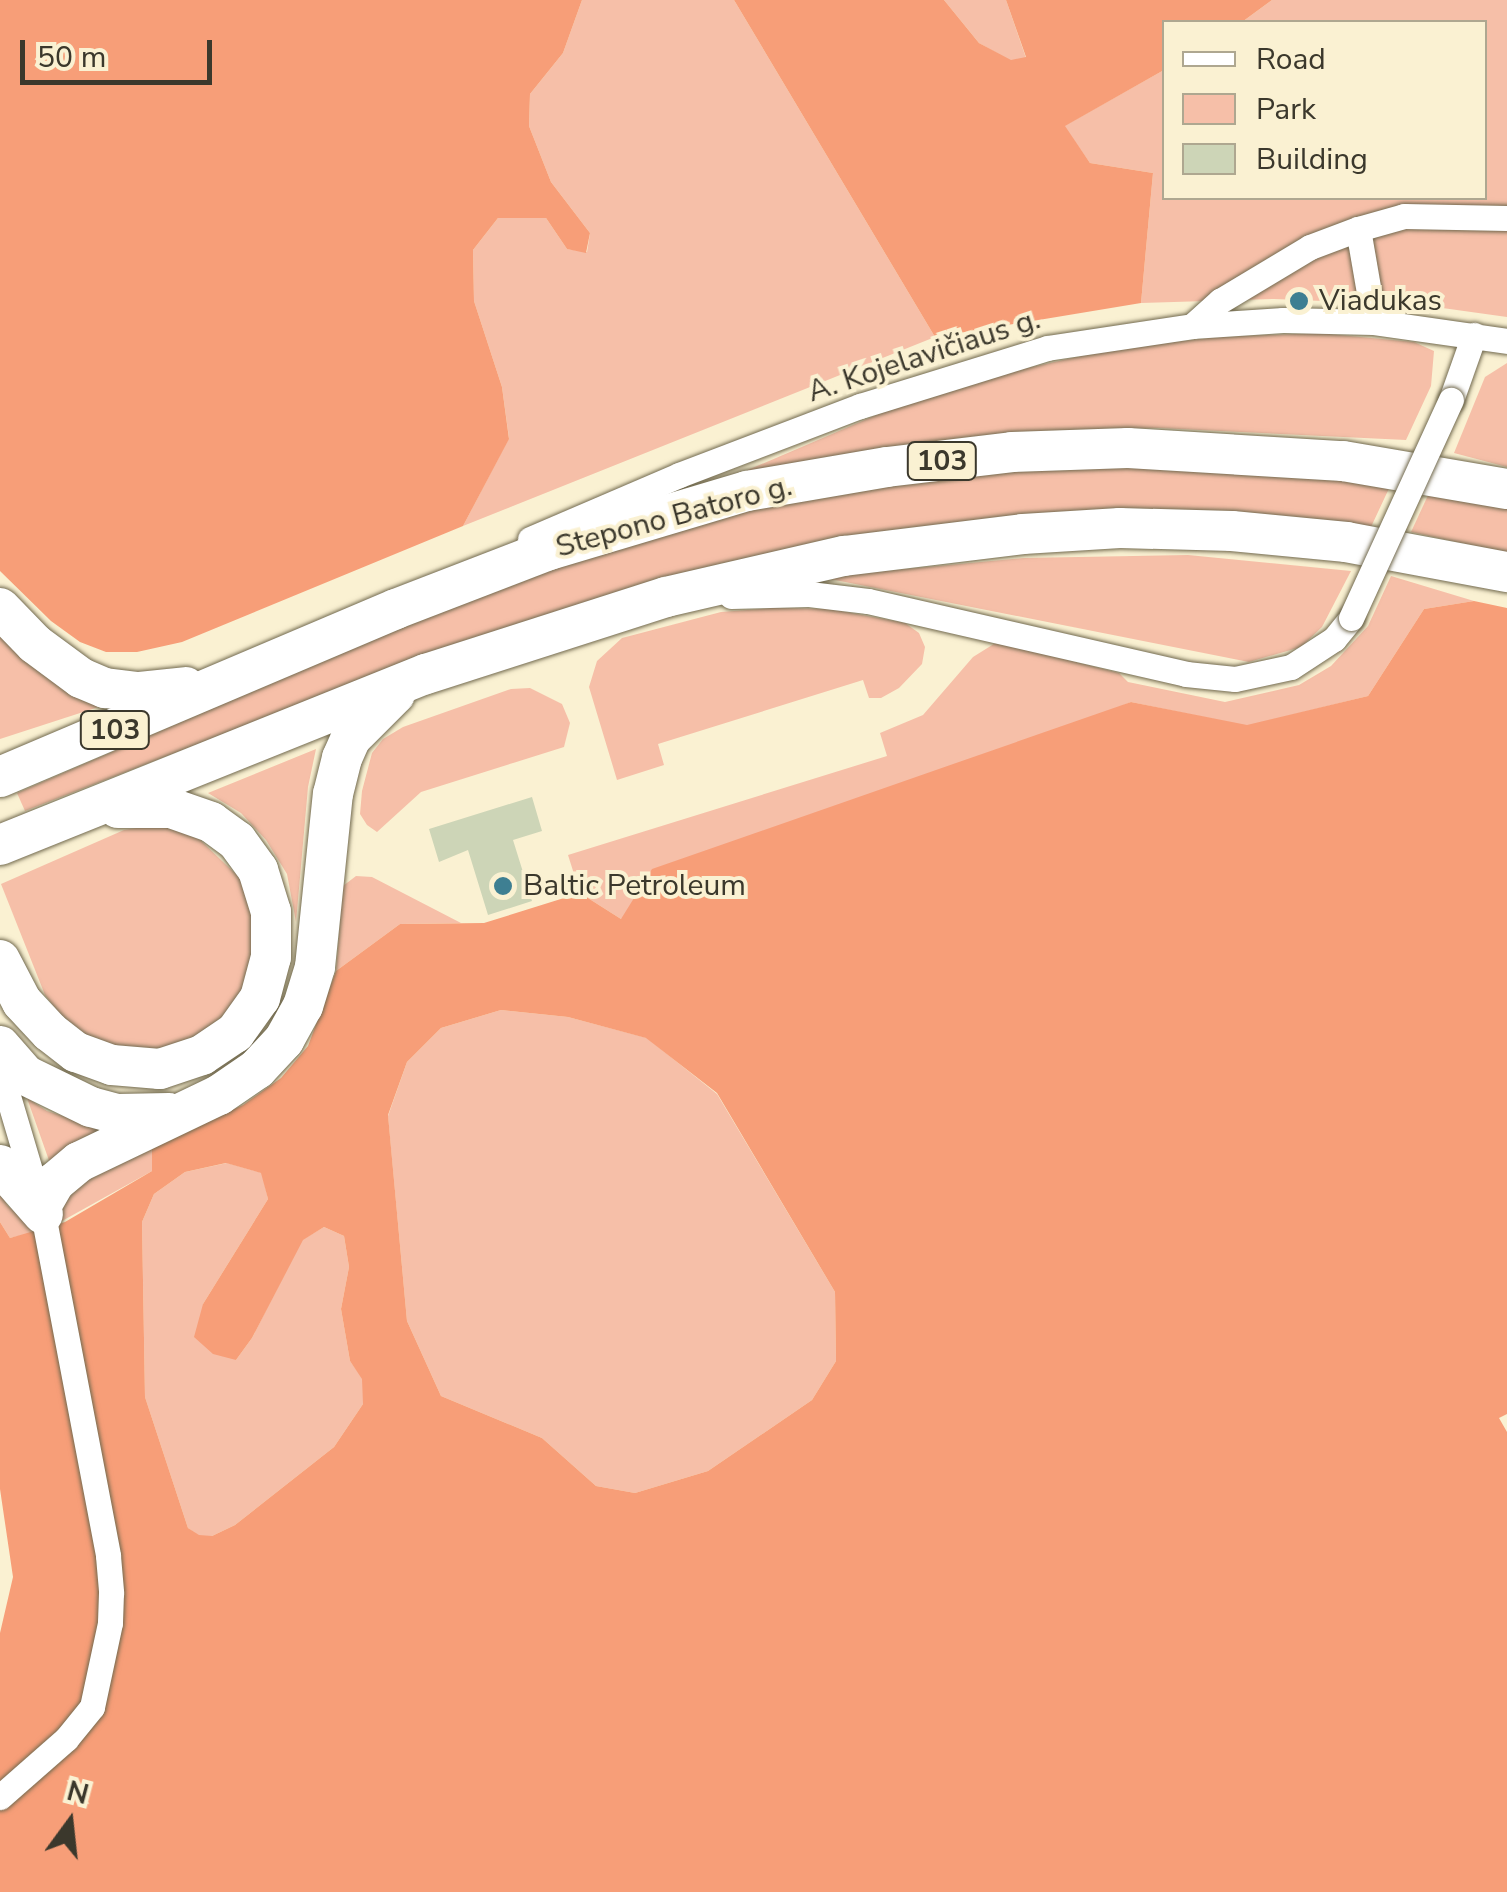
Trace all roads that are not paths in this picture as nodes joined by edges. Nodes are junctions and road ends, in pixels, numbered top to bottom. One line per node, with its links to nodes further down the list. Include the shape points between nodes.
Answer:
1 (1507, 218): 2 (street, via 1404,216)
2 (1358, 229): 3 (street); 4 (street, via 1310,247 1220,301)
3 (1374, 322): 4 (street, A. Kojelavičiaus g.); 5 (street, A. Kojelavičiaus g.)
4 (1192, 326): 11 (street, A. Kojelavičiaus g., via 1047,348 860,406 528,540)
5 (1474, 336): 6 (street, A. Kojelavičiaus g.); 9 (street, bridge, via 1350,618 1334,639 1291,667 1235,679 1186,674 868,601 809,594)
6 (1507, 341)
7 (1507, 489): 11 (main road, Stepono Batoro g. / 103, via 1342,460 1220,450 1012,452 747,491 549,550)
8 (1507, 572): 9 (main road, 103, via 1346,542 1120,528 920,544)
9 (666, 597): 12 (main road, 103)
10 (0, 608): 13 (main road, via 62,666 105,688 140,692)
11 (396, 609): 13 (main road, Stepono Batoro g. / 103)
12 (426, 674): 15 (main road, 103); 20 (main road, via 370,716 342,758 315,968 304,1006 257,1068)
13 (229, 682): 14 (main road, Stepono Batoro g. / 103)
14 (0, 777)
15 (70, 817): 16 (main road, 103); 17 (main road, via 132,805 171,808 211,822 238,841 258,870 271,912 271,957 260,998 235,1033 202,1055 160,1070 112,1065 76,1052 50,1032 22,1002)
16 (0, 845)
17 (0, 960)
18 (0, 1046): 20 (main road, via 25,1075 91,1107 153,1116)
19 (0, 1069): 22 (street)
20 (192, 1109): 22 (main road, via 80,1162 55,1182)
21 (0, 1165): 22 (main road)
22 (42, 1210): 23 (street, via 108,1556 110,1624 92,1707)
23 (0, 1797)

